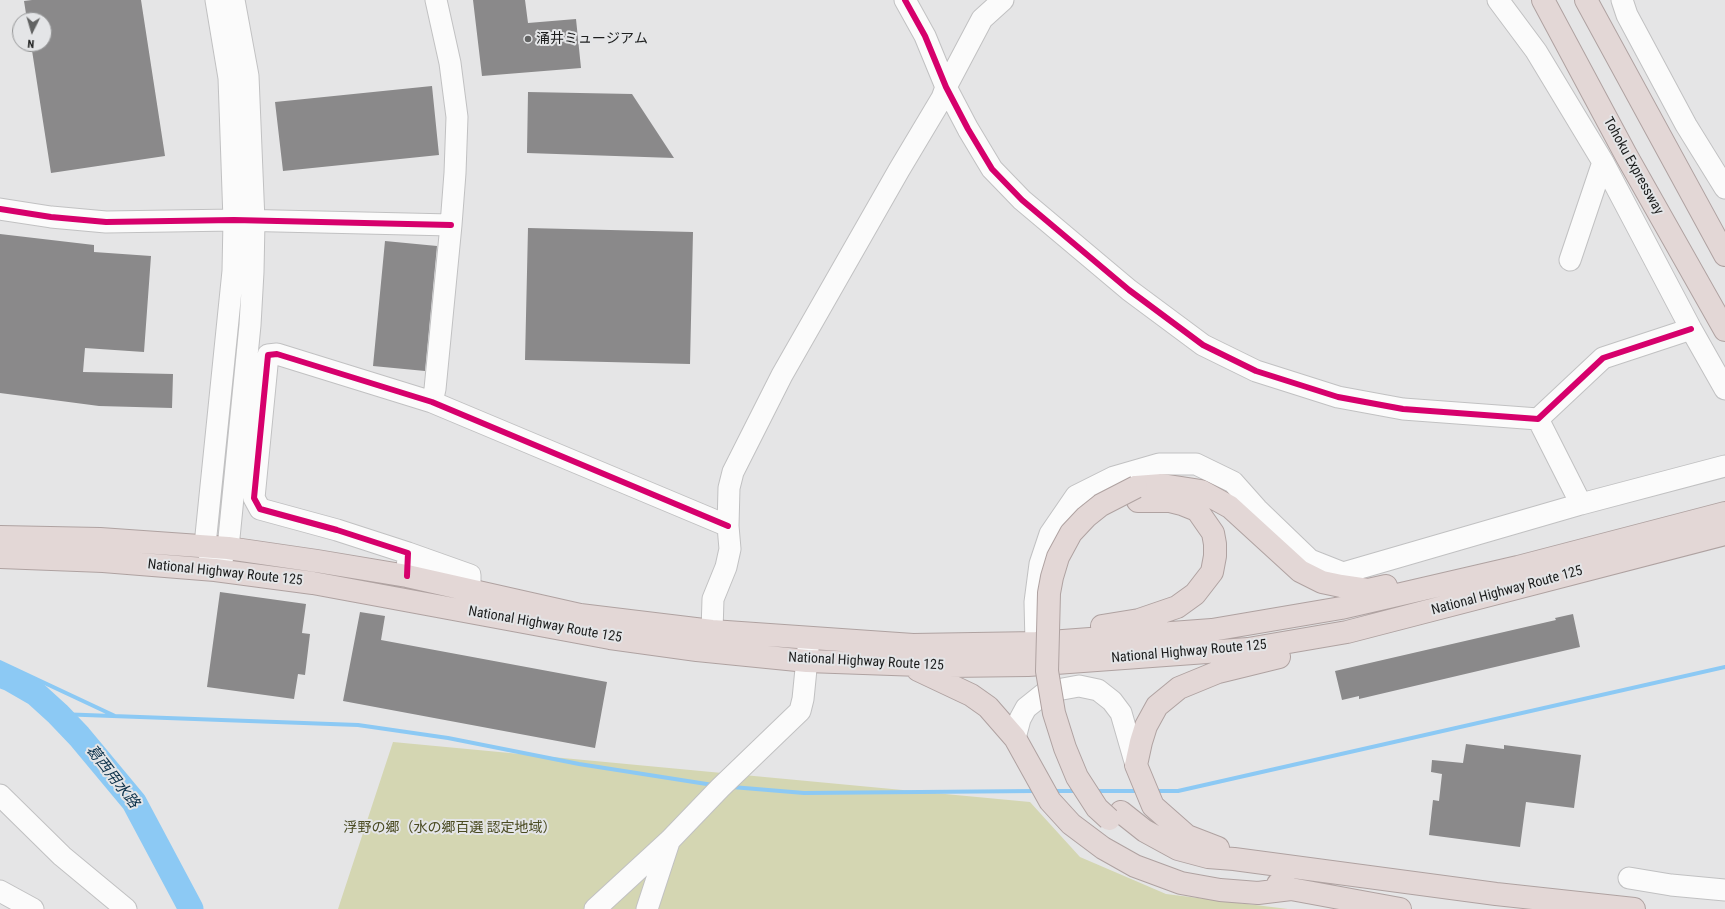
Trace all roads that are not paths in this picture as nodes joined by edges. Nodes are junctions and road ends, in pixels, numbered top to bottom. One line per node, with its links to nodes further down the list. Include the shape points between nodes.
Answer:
1 (216, 0): 16 (street, via 229,78)
2 (234, 0): 16 (street, via 248,76)
3 (436, 0): 17 (street, via 450,63 457,117 456,173)
4 (905, 0): 12 (street, via 925,36)
5 (1003, 0): 12 (street, via 982,19)
6 (1498, 0): 11 (street)
7 (1510, 0): 11 (street)
8 (1543, 0): 22 (highway, Tohoku Expressway, via 1626,155)
9 (1586, 0): 18 (highway)
10 (1623, 5): 14 (street, via 1686,124)
11 (1536, 51): 13 (street)
12 (946, 87): 25 (street, via 992,169 1022,200 1129,290 1203,345 1256,371 1338,397 1403,409); 30 (street, via 782,375 748,441 733,472 729,488)
13 (1603, 162): 20 (street); 21 (street)
14 (1725, 188)
15 (0, 209): 16 (street, via 106,222)
16 (244, 220): 17 (street); 34 (street, via 233,272); 35 (street, via 250,325)
17 (451, 225): 24 (street, via 436,389)
18 (1719, 242): 19 (highway)
19 (1725, 255)
20 (1570, 260)
21 (1691, 329): 23 (street); 25 (street, via 1603,358)
22 (1725, 330)
23 (1725, 389)
24 (432, 402): 30 (street); 36 (street, via 277,354 268,355 254,498 260,509)
25 (1538, 419): 28 (street)
26 (1725, 466): 28 (street)
27 (1137, 494): 38 (highway, via 1162,485 1201,491 1230,507 1300,571 1322,582 1342,586 1368,590 1486,565); 45 (highway, via 1197,510 1213,532 1215,556 1212,572 1195,594 1177,607 1139,620 1095,627); 52 (highway, bridge, via 1101,505 1071,533 1058,557 1049,593 1046,656 1054,713 1077,776 1093,802)
28 (1581, 504): 46 (street, via 1343,574 1310,560 1233,482 1196,464 1159,464 1114,477 1076,496 1050,534 1040,564 1035,602)
29 (1725, 513): 32 (highway, National Highway Route 125)
30 (728, 526): 42 (street, via 730,549 726,568 713,599)
31 (1725, 534): 32 (highway, National Highway Route 125)
32 (1677, 536): 38 (highway, National Highway Route 125); 43 (highway, National Highway Route 125)
33 (0, 538): 34 (highway, National Highway Route 125, via 100,539)
34 (205, 545): 35 (highway, National Highway Route 125); 39 (street)
35 (228, 548): 39 (street); 40 (highway, National Highway Route 125)
36 (408, 553): 40 (street); 41 (street, via 470,575)
37 (0, 556): 39 (highway, National Highway Route 125)
38 (1518, 567): 45 (highway, National Highway Route 125, via 1341,608 1212,630)
39 (215, 570): 47 (highway, National Highway Route 125, via 380,594 610,638)
40 (407, 576): 41 (highway, National Highway Route 125)
41 (470, 590): 42 (highway, National Highway Route 125, via 580,615)
42 (712, 631): 44 (highway, National Highway Route 125)
43 (1348, 632): 48 (highway, National Highway Route 125, via 1248,649 1028,665); 50 (highway, via 1320,647 1218,672 1179,688 1157,706 1146,726 1141,742)
44 (809, 639): 46 (highway, National Highway Route 125, via 913,645); 47 (street)
45 (1071, 641): 46 (highway, National Highway Route 125)
46 (1036, 643)
47 (807, 661): 48 (highway, National Highway Route 125); 53 (street, via 800,711)
48 (909, 666): 49 (highway, via 972,695 988,707)
49 (1015, 738): 50 (street, via 1026,708 1046,692 1079,686 1098,690 1112,701 1121,713); 56 (highway, via 1050,800 1071,824 1103,848 1135,866 1181,883 1220,890 1258,893)
50 (1138, 771): 54 (highway, via 1153,806 1187,836 1215,846)
51 (0, 795): 60 (street, via 62,856)
52 (1114, 816): 54 (highway, via 1178,850 1208,857); 56 (highway, via 1127,835 1151,851 1187,866 1264,878)
53 (670, 840): 61 (street); 62 (street)
54 (1234, 859): 64 (highway, via 1496,894)
55 (1629, 878): 57 (street)
56 (1291, 889): 63 (highway)
57 (1725, 890)
58 (0, 891): 59 (street)
59 (34, 909)
60 (126, 909)
61 (595, 909)
62 (647, 909)
63 (1400, 909)
64 (1634, 909)

